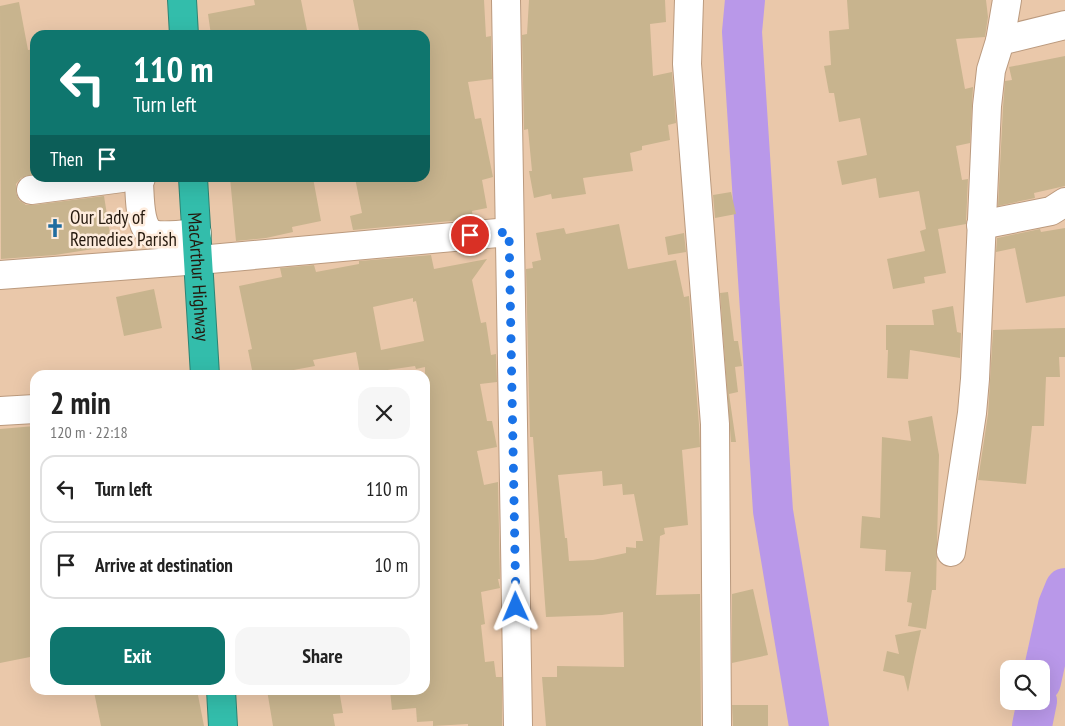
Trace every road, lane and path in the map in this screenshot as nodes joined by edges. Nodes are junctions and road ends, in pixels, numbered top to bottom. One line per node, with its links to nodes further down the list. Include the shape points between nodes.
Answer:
1 (182, 0): 6 (highway)
2 (506, 0): 14 (street)
3 (689, 0): 24 (street, via 687,64 715,424)
4 (1007, 0): 7 (street)
5 (1065, 25): 7 (street)
6 (184, 30)
7 (1000, 41): 13 (street, via 991,70 988,97)
8 (92, 182): 11 (street)
9 (139, 182): 15 (street, via 143,223 147,231)
10 (193, 182): 15 (highway, MacArthur Highway)
11 (31, 190)
12 (1065, 202): 13 (street, via 1052,211)
13 (981, 225): 20 (street, via 978,346 972,413)
14 (509, 232): 15 (street); 23 (street)
15 (198, 247): 16 (street); 17 (highway, MacArthur Highway)
16 (0, 276)
17 (205, 370)
18 (30, 409): 19 (street)
19 (0, 411)
20 (951, 552)
21 (221, 695): 22 (highway)
22 (223, 726)
23 (518, 726)
24 (717, 726)

